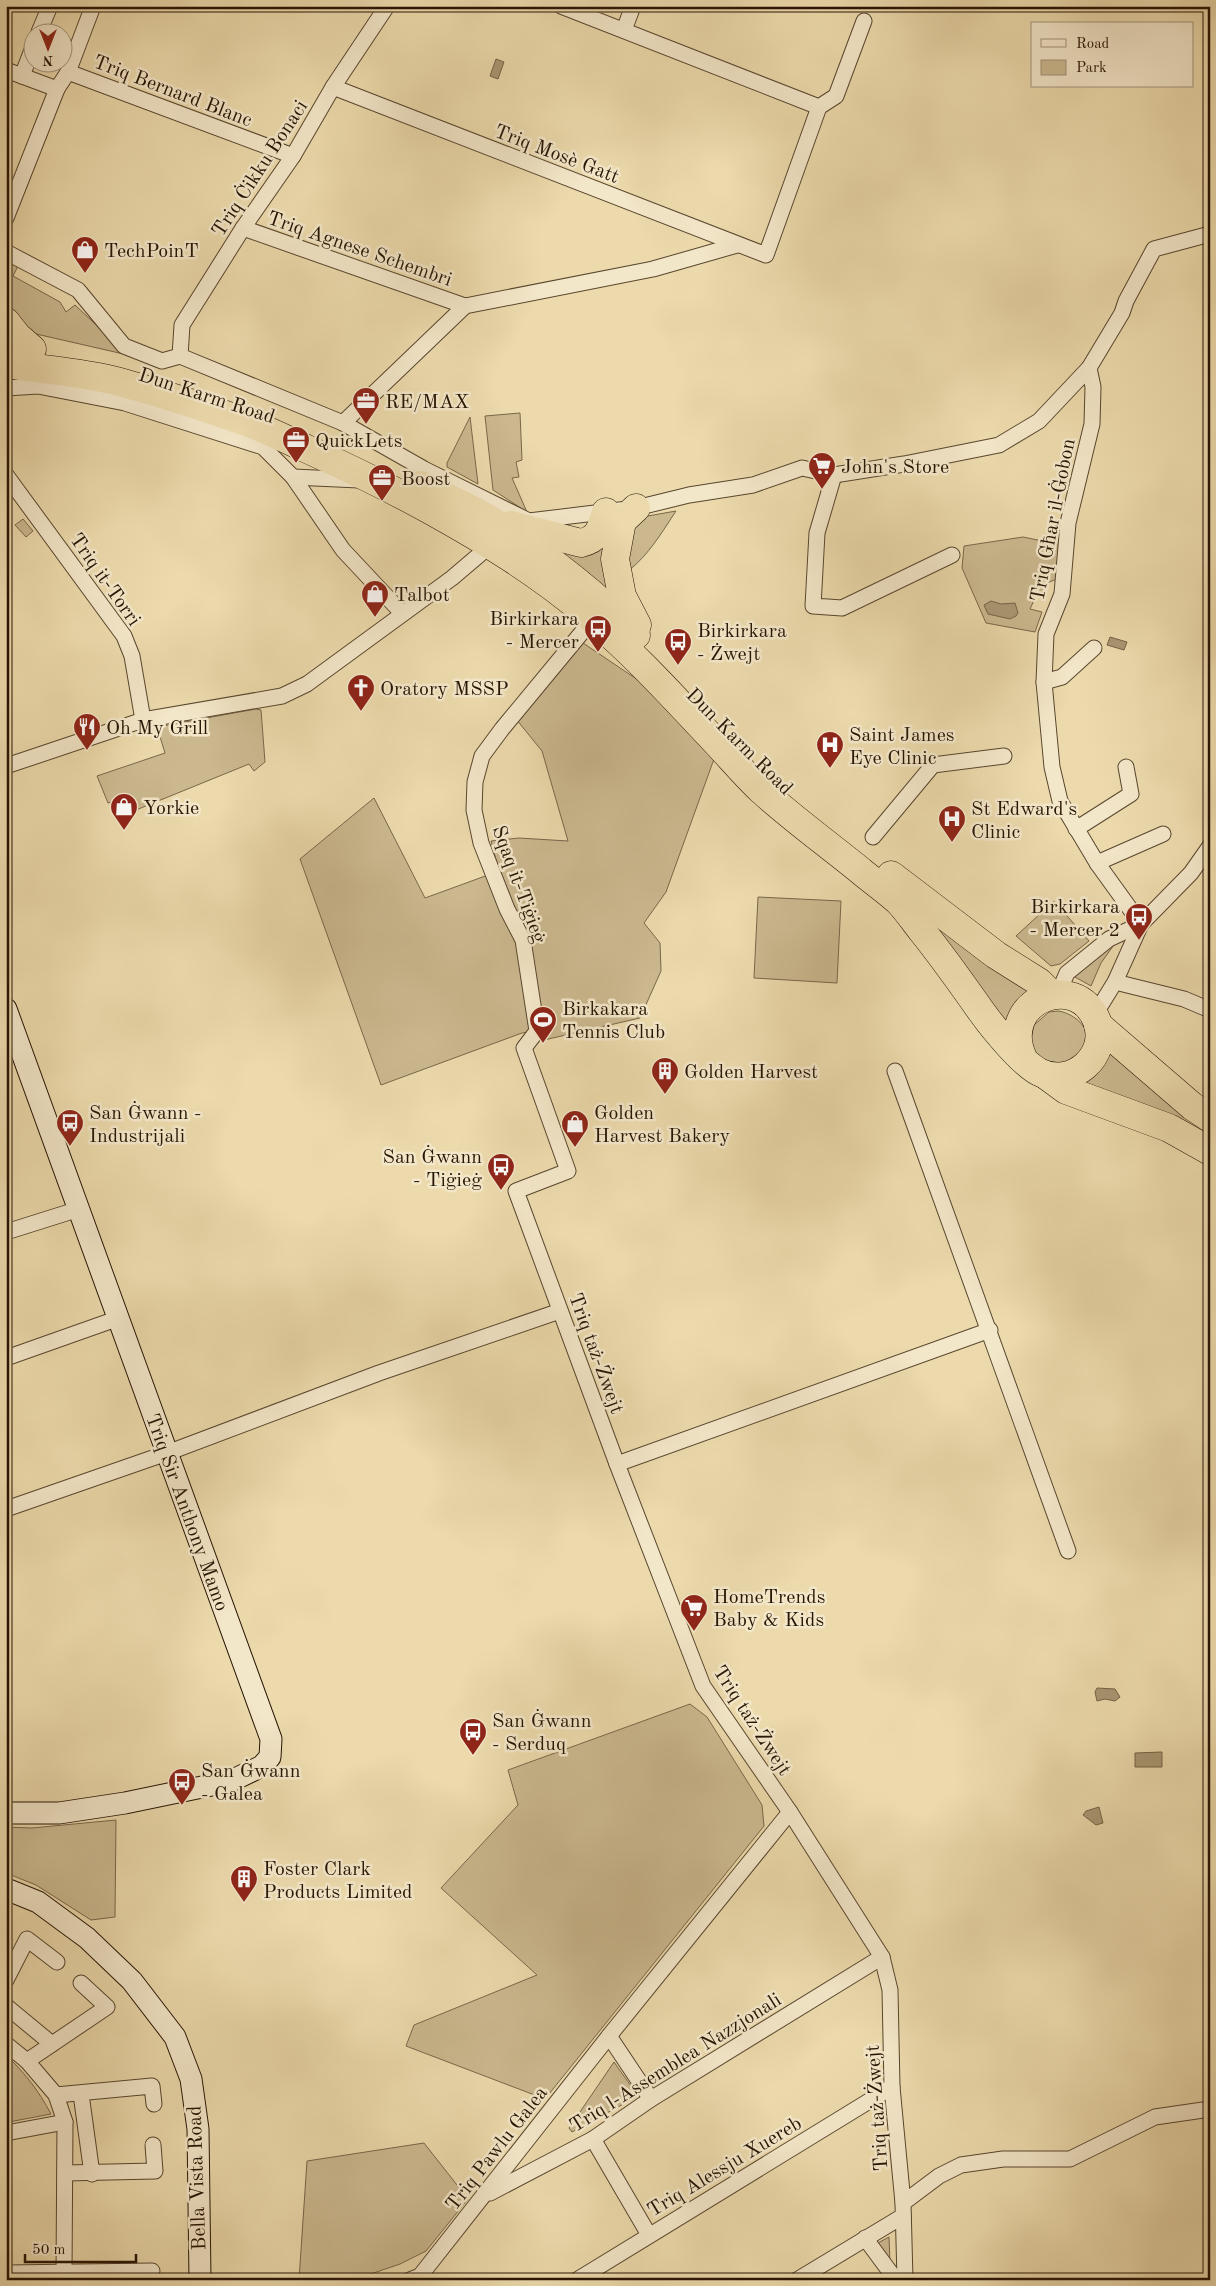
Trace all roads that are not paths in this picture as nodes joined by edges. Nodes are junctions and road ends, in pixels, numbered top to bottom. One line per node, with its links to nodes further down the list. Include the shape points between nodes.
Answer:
1 (50, 6): 6 (street)
2 (94, 6): 9 (street)
3 (387, 6): 14 (street, Triq Ċikku Bonaci)
4 (561, 6): 8 (street)
5 (633, 6): 8 (street)
6 (43, 22)
7 (864, 22): 16 (street, via 836,96)
8 (624, 30): 16 (street)
9 (72, 62)
10 (6, 70): 13 (street)
11 (24, 72): 13 (street)
12 (68, 72): 15 (street); 17 (street, Triq Bernard Blanc)
13 (22, 76): 15 (street)
14 (333, 87): 17 (street, Triq Ċikku Bonaci); 21 (street, Triq Mosè Gatt)
15 (56, 89): 18 (street)
16 (819, 107): 21 (street, Triq Mosè Gatt, via 766,255)
17 (293, 156): 19 (street, Triq Ċikku Bonaci)
18 (6, 218)
19 (243, 228): 23 (street, Triq Agnese Schembri); 26 (street, Triq Ċikku Bonaci, via 182,325)
20 (1210, 234): 28 (street, via 1154,249 1122,314)
21 (738, 246): 23 (street, via 653,269)
22 (6, 252): 26 (street, Dun Karm Road, via 78,290 124,346 162,361)
23 (464, 306): 30 (street)
24 (6, 322): 25 (highway, via 17,336)
25 (19, 347): 37 (highway, Dun Karm Road, via 90,359 257,408 373,460)
26 (180, 356): 30 (street, Dun Karm Road)
27 (6, 364): 34 (highway, Dun Karm Road, via 116,381 254,424)
28 (1088, 368): 32 (street, via 1039,421 999,445); 43 (street, Triq Għar il-Ġobon, via 1092,387 1092,424 1068,523 1062,594 1046,634)
29 (6, 388): 33 (street, Dun Karm Road, via 38,386 125,403 263,448)
30 (343, 422): 36 (street, Dun Karm Road, via 424,469 529,521)
31 (6, 475): 44 (street, Triq it-Torri, via 124,636 132,656)
32 (834, 475): 35 (street, Dun Karm Road, via 802,468 753,485); 38 (street, via 816,533 813,606 842,608)
33 (293, 477): 34 (street, Dun Karm Road); 39 (street, via 343,550)
34 (376, 480): 37 (highway, Dun Karm Road)
35 (636, 508): 36 (street, Dun Karm Road); 42 (highway, via 622,521 615,559 622,596)
36 (606, 512): 37 (highway, via 599,534 591,541 581,543)
37 (490, 531): 39 (street, via 472,562); 40 (highway, Dun Karm Road); 42 (highway, Dun Karm Road, via 558,565 609,608)
38 (952, 555)
39 (402, 613): 44 (street, via 307,684 282,696)
40 (593, 619): 59 (street, Sqaq it-Tiġieġ, via 482,756 475,782 474,810 481,843 506,909 523,940 537,1030); 60 (highway, Dun Karm Road, via 760,790 899,902 995,1030)
41 (1094, 648): 43 (street, via 1062,677)
42 (651, 651): 55 (highway, Dun Karm Road, via 784,786 909,890)
43 (1044, 682): 48 (street, Triq Għar il-Ġobon, via 1054,776 1060,801)
44 (143, 720): 46 (street)
45 (1004, 756): 50 (street, via 933,766)
46 (6, 766)
47 (1126, 767): 48 (street, via 1131,794)
48 (1076, 829): 52 (street, Triq Għar il-Ġobon)
49 (1163, 834): 52 (street)
50 (873, 837)
51 (1210, 846): 53 (street, via 1191,873)
52 (1097, 863): 53 (street, Triq Għar il-Ġobon)
53 (1141, 924): 54 (street); 55 (street, via 1109,939 1067,973)
54 (1115, 982): 57 (street, via 1184,999); 58 (street)
55 (1055, 995): 58 (highway, Dun Karm Road, via 1073,997 1085,1005); 60 (highway, via 1031,1004 1022,1014 1017,1040)
56 (6, 1009): 65 (main road, Triq Sir Anthony Mamo)
57 (1210, 1010)
58 (1096, 1021): 62 (highway, via 1097,1048 1086,1066 1063,1077); 63 (highway, Dun Karm Road, via 1192,1106)
59 (524, 1048): 67 (street, Triq taż-Żwejt, via 568,1172 516,1190)
60 (1023, 1058): 62 (highway, Dun Karm Road)
61 (895, 1071): 69 (street)
62 (1047, 1076): 64 (highway, Dun Karm Road, via 1066,1090 1169,1128)
63 (1210, 1118)
64 (1210, 1151)
65 (80, 1209): 66 (street); 68 (main road, Triq Sir Anthony Mamo)
66 (6, 1232)
67 (560, 1311): 71 (street, via 379,1373); 72 (street, Triq taż-Żwejt)
68 (119, 1318): 70 (street); 71 (main road, Triq Sir Anthony Mamo)
69 (990, 1330): 72 (street); 74 (street)
70 (6, 1358)
71 (167, 1453): 73 (street); 76 (main road, Triq Sir Anthony Mamo, via 271,1739 270,1757 262,1766 231,1782 125,1804 59,1813)
72 (617, 1464): 75 (street, Triq taż-Żwejt, via 703,1686)
73 (6, 1509)
74 (1068, 1551)
75 (790, 1812): 78 (street, Triq taż-Żwejt); 83 (street, Triq Pawlu Galea)
76 (6, 1813)
77 (6, 1889): 107 (main road, Bella Vista Road, via 38,1902 87,1938 132,1981 175,2037 190,2079 198,2129)
78 (882, 1957): 87 (street, Triq taż-Żwejt, via 890,1990); 90 (street, Triq l-Assemblea Nazzjonali)
79 (57, 1962): 80 (street, via 27,1939)
80 (6, 1980)
81 (81, 1983): 85 (street, via 107,2007)
82 (6, 2006): 85 (street)
83 (609, 2036): 90 (street); 99 (street, Triq Pawlu Galea)
84 (6, 2044): 86 (street)
85 (52, 2044): 86 (street)
86 (27, 2061): 89 (street)
87 (892, 2087): 100 (street, Triq taż-Żwejt); 101 (street, Triq Alessju Xuereb)
88 (81, 2094): 89 (street); 91 (street, via 152,2086); 98 (street)
89 (56, 2095): 93 (street)
90 (651, 2100): 95 (street, Triq l-Assemblea Nazzjonali)
91 (154, 2104)
92 (1210, 2109): 100 (street, via 1154,2117 1070,2159 1003,2159 961,2165 939,2176)
93 (65, 2122): 94 (street); 97 (street)
94 (6, 2133)
95 (593, 2138): 99 (street, Triq l-Assemblea Nazzjonali); 101 (street)
96 (153, 2145): 98 (street, via 155,2171)
97 (65, 2173): 98 (street); 104 (street)
98 (92, 2174)
99 (485, 2196): 106 (street, Triq Pawlu Galea)
100 (903, 2209): 102 (street); 111 (street, Triq taż-Żwejt)
101 (649, 2236): 108 (street, Triq Alessju Xuereb)
102 (865, 2238): 109 (street); 110 (street)
103 (152, 2271): 104 (street)
104 (64, 2272): 105 (street)
105 (6, 2273)
106 (417, 2279)
107 (200, 2280)
108 (577, 2280)
109 (797, 2280)
110 (896, 2280)
111 (905, 2280)

